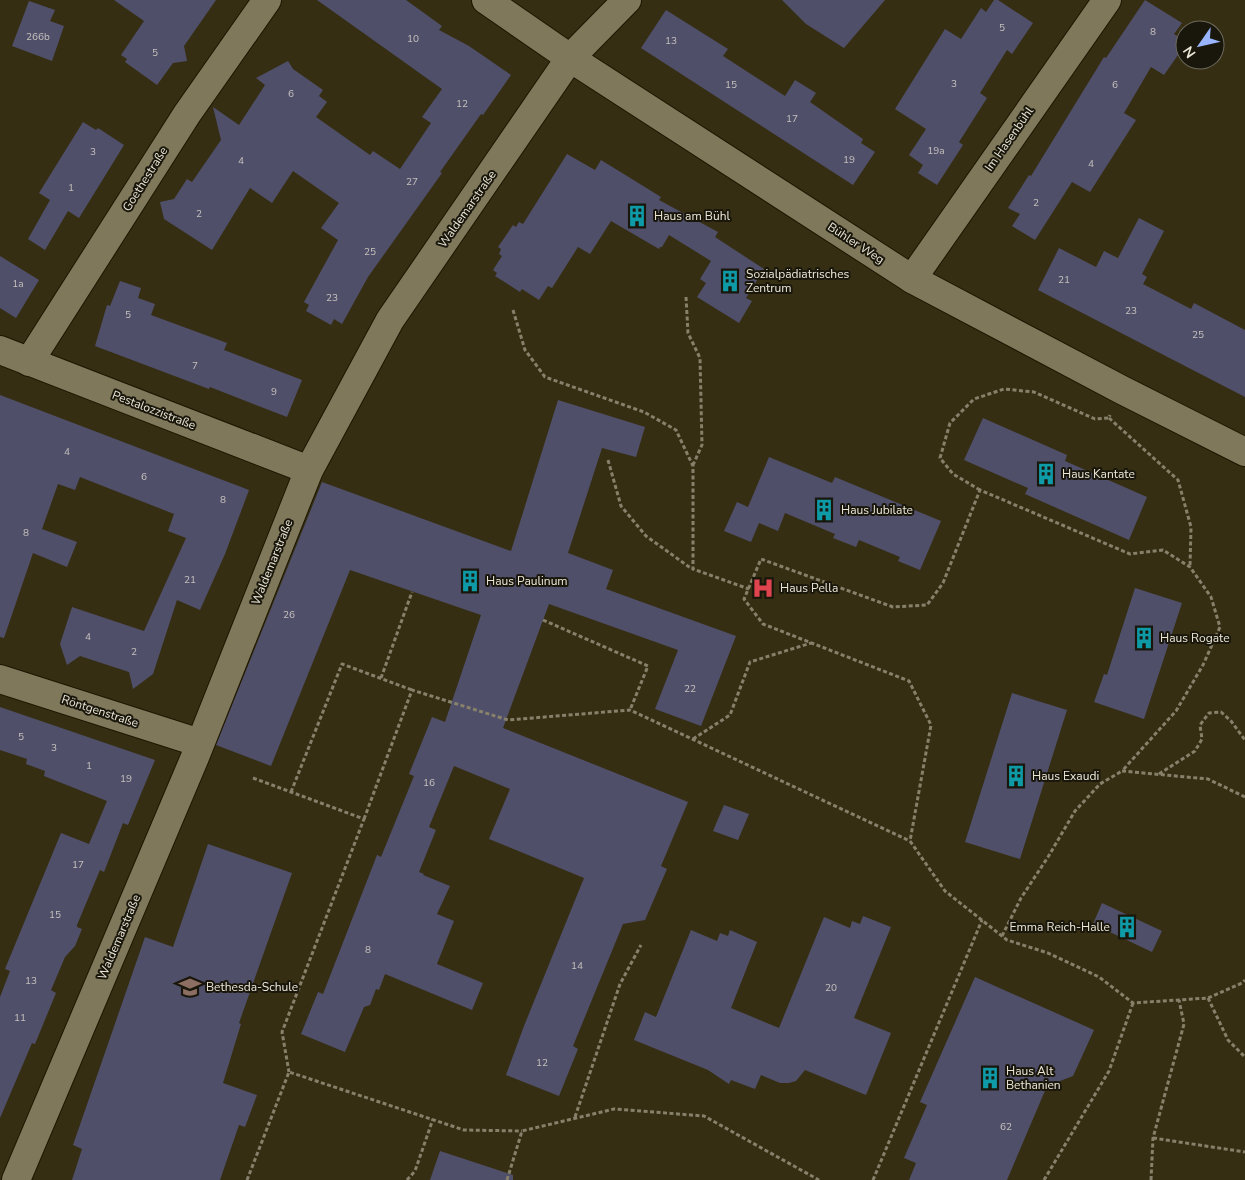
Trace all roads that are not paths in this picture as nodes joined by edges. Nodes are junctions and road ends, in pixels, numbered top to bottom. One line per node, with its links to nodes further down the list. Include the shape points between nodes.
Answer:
1 (267, 0): 8 (street, Goethestraße, via 187,114)
2 (486, 0): 5 (street, Bühler Weg)
3 (627, 0): 5 (street, Waldemarstraße)
4 (1107, 0): 6 (street, Im Hasenbühl)
5 (570, 58): 6 (street, Bühler Weg); 10 (street, Waldemarstraße, via 390,320)
6 (912, 278): 9 (street, Bühler Weg)
7 (0, 350): 8 (street, Pestalozzistraße)
8 (29, 362): 10 (street, Pestalozzistraße)
9 (1245, 452)
10 (309, 470): 12 (street, Waldemarstraße)
11 (0, 679): 12 (street, Röntgenstraße)
12 (200, 743): 13 (street, Waldemarstraße)
13 (16, 1180)

